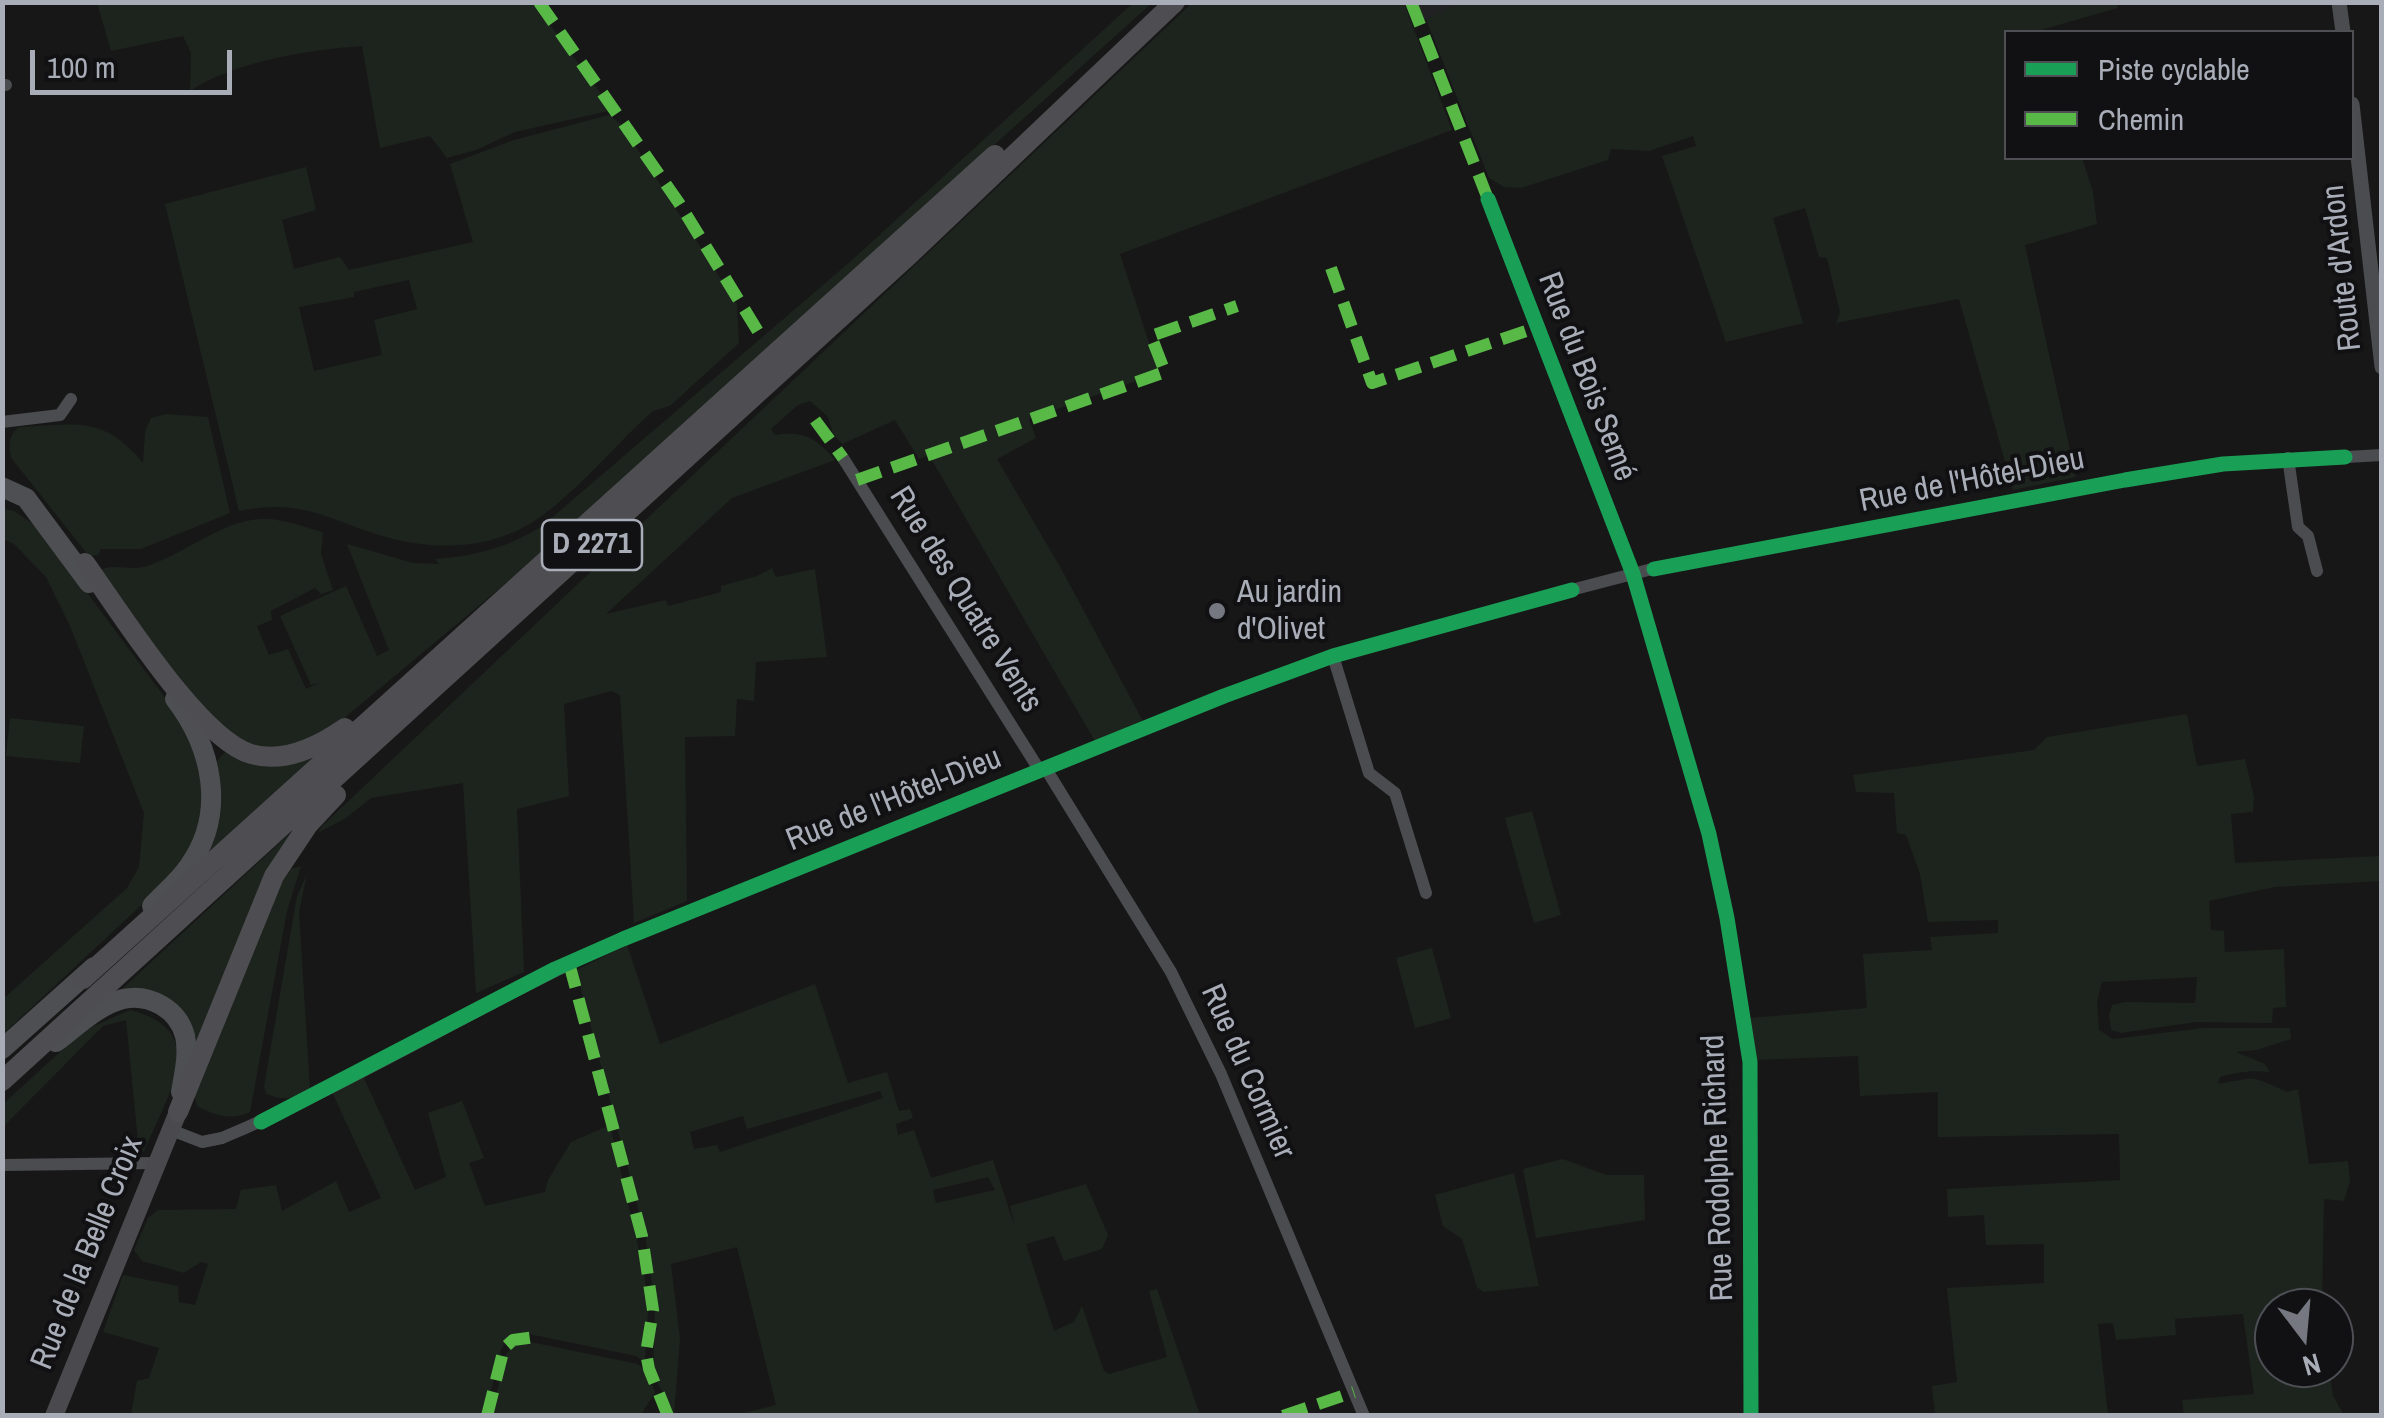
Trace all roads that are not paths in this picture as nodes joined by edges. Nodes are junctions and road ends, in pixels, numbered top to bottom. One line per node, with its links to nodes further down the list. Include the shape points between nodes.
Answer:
1 (1167, 2): 19 (highway, D 2271)
2 (1175, 2): 18 (highway, D 2271)
3 (2339, 2): 4 (street)
4 (2343, 30)
5 (2354, 122): 7 (street, Route d'Ardon)
6 (1488, 199): 16 (street, Rue du Bois Semé)
7 (2382, 367)
8 (71, 399): 9 (street, via 60,415)
9 (2, 422)
10 (2382, 455): 12 (street, Rue de l'Hôtel-Dieu)
11 (843, 458): 20 (street, Rue des Quatre Vents)
12 (2288, 458): 15 (street, via 2298,527 2308,536); 16 (street, Rue de l'Hôtel-Dieu, via 2125,480)
13 (2, 484): 14 (main road, via 30,491); 22 (main road, via 26,498 189,717 210,768 212,814 189,867)
14 (84, 563): 19 (highway, via 198,716 227,744 254,756 288,756 324,744)
15 (2317, 571)
16 (1633, 574): 17 (street, Rue de l'Hôtel-Dieu); 30 (street, Rue Rodolphe Richard, via 1708,834 1750,1062)
17 (1333, 656): 20 (street, Rue de l'Hôtel-Dieu); 21 (street, via 1369,773 1395,793)
18 (457, 669): 24 (highway, D 2271); 25 (highway, via 308,824 274,876)
19 (424, 672): 22 (highway, D 2271)
20 (1043, 770): 25 (street, Rue de l'Hôtel-Dieu, via 623,938 222,1138 202,1142); 29 (street, Rue du Cormier, via 1172,972)
21 (1426, 894)
22 (83, 979): 23 (main road, D 2271)
23 (2, 1049)
24 (2, 1082): 25 (main road, via 92,1015 120,1000 149,1000 164,1006 184,1035)
25 (174, 1121): 26 (main road, Rue de la Belle Croix)
26 (157, 1163): 27 (street); 28 (main road, Rue de la Belle Croix)
27 (2, 1165)
28 (54, 1416)
29 (1364, 1416)
30 (1751, 1416)

